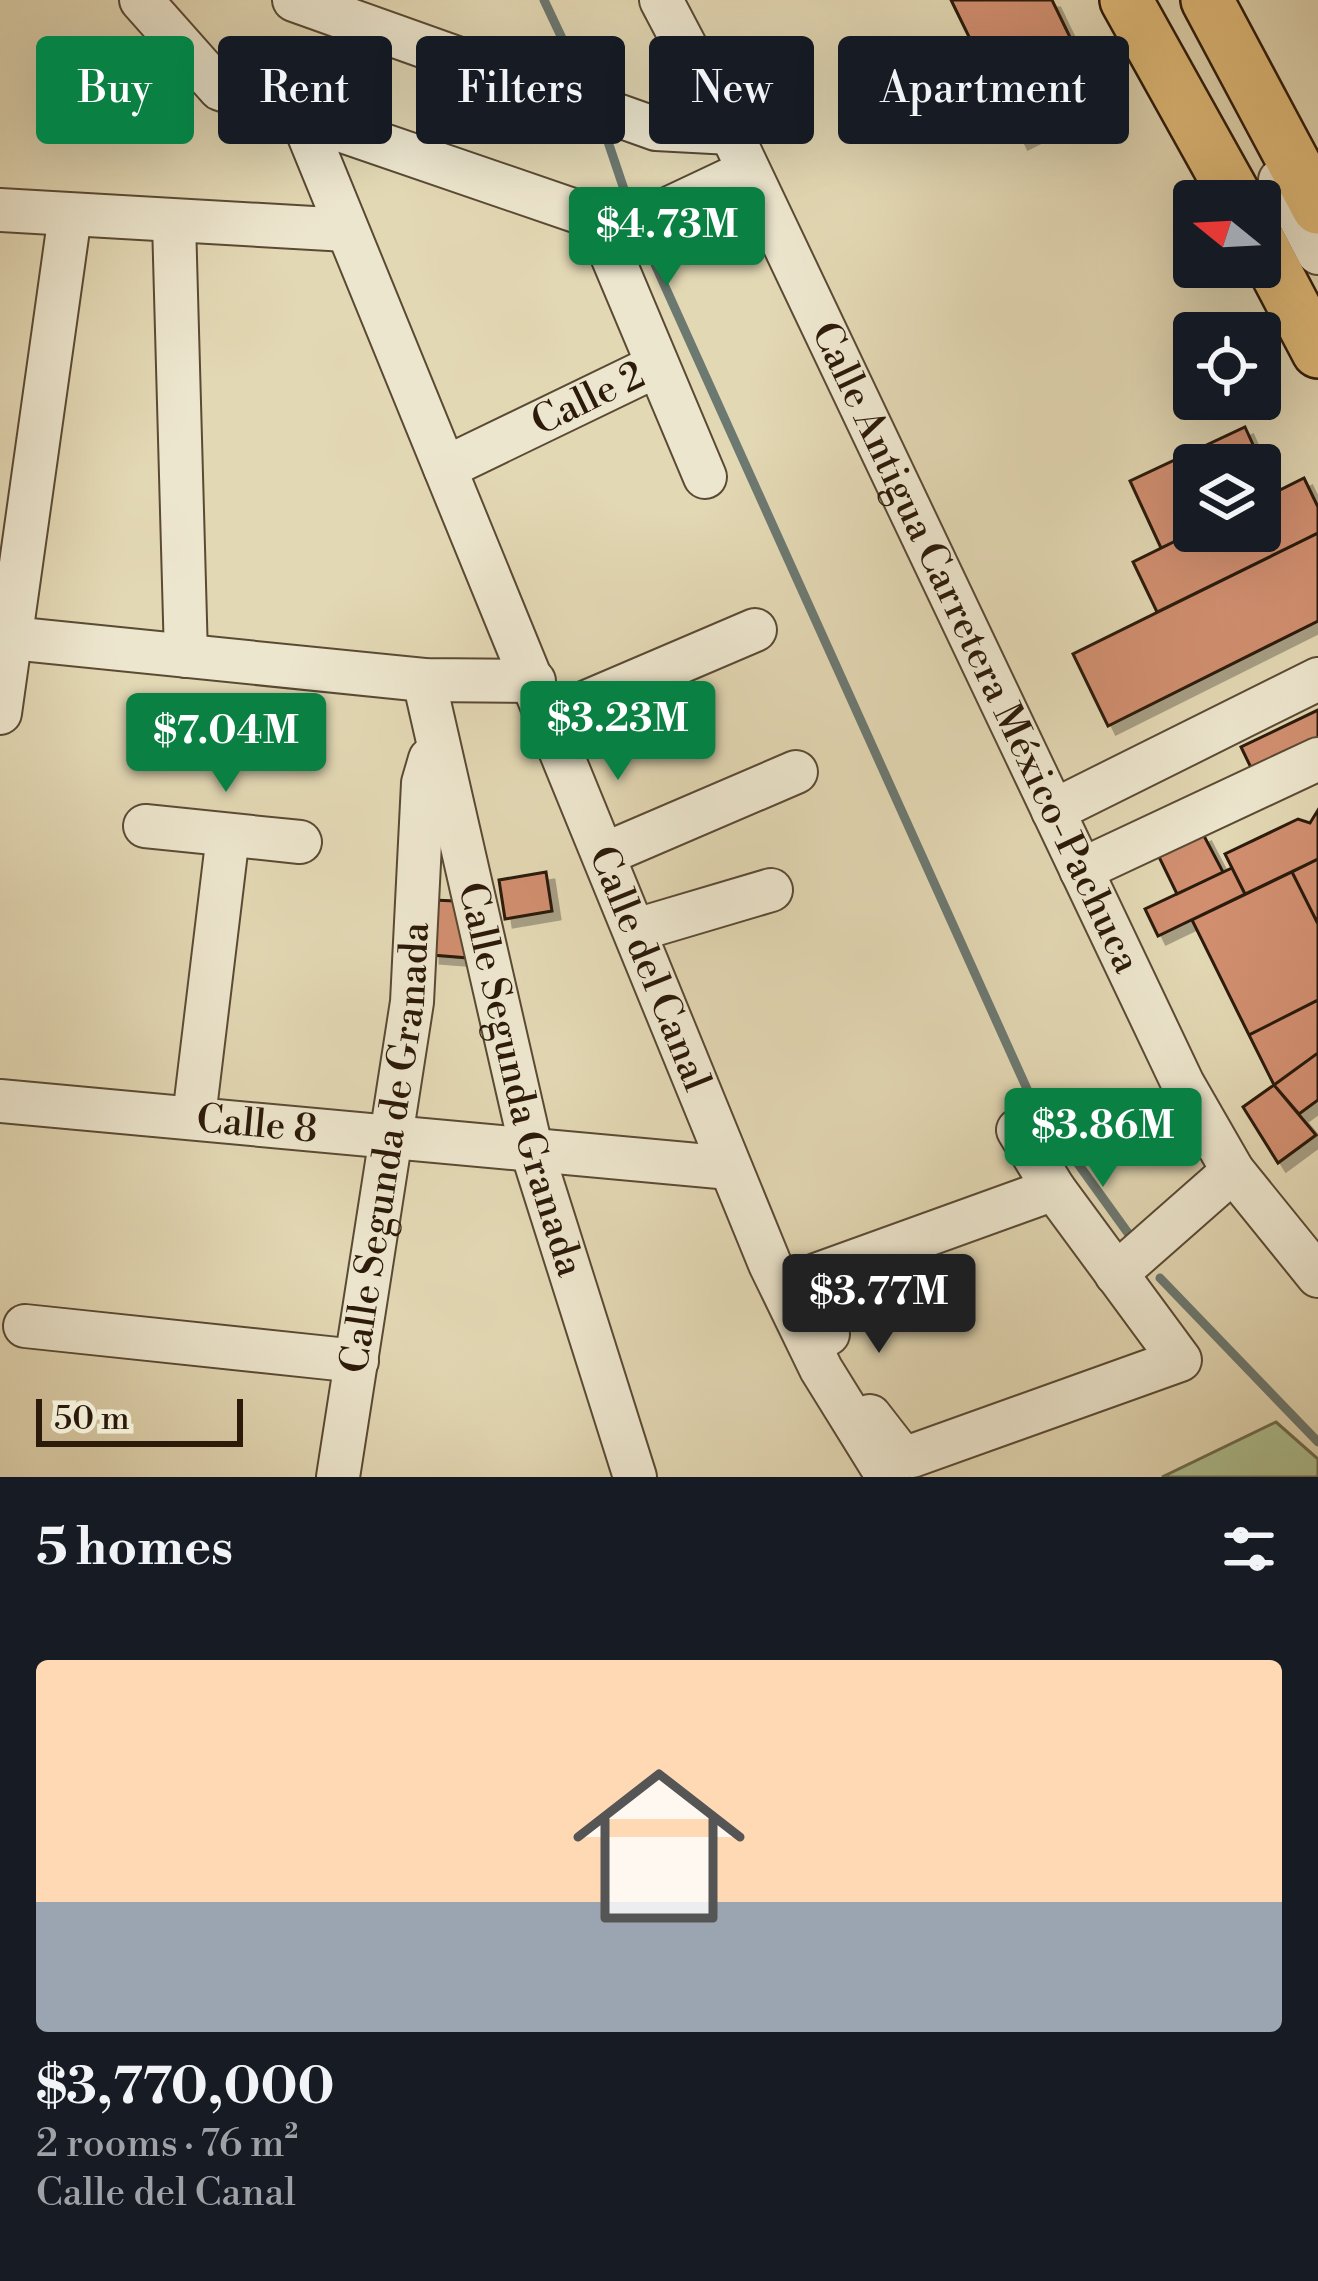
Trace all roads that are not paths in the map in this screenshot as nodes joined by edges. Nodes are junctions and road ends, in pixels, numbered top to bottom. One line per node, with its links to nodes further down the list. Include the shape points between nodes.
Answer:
1 (141, 0): 5 (street)
2 (294, 0): 8 (street)
3 (661, 0): 8 (street, Calle Antigua Carretera México-Pachuca)
4 (1179, 15): 9 (main road); 10 (main road); 11 (street)
5 (218, 87)
6 (312, 144): 19 (street, Calle del Canal)
7 (382, 144): 17 (street)
8 (740, 152): 17 (street); 36 (street, Calle Antigua Carretera México-Pachuca)
9 (1231, 180)
10 (1260, 180)
11 (1260, 180)
12 (0, 210): 13 (street)
13 (70, 215): 15 (street); 27 (street)
14 (1281, 218): 20 (street)
15 (174, 222): 19 (street); 28 (street)
16 (1281, 225): 21 (street)
17 (618, 226): 23 (street, Calle 2)
18 (1281, 227): 22 (main road)
19 (347, 230): 24 (street, Calle del Canal)
20 (1318, 253)
21 (1318, 322)
22 (1318, 352)
23 (654, 367): 24 (street, Calle 2); 25 (street)
24 (445, 468): 31 (street, Calle del Canal)
25 (705, 477)
26 (755, 630): 31 (street)
27 (5, 638): 28 (street); 32 (street)
28 (186, 656): 29 (street)
29 (424, 680): 31 (street); 33 (street, Calle Segunda Granada)
30 (1318, 680): 36 (street)
31 (541, 700): 40 (street, Calle del Canal)
32 (0, 713)
33 (435, 745): 47 (street, Calle Segunda de Granada, via 423,782 412,1002); 48 (street, Calle Segunda Granada)
34 (1318, 759): 41 (street)
35 (796, 772): 40 (street)
36 (1053, 811): 41 (street, Calle Antigua Carretera México-Pachuca)
37 (145, 826): 38 (street)
38 (229, 835): 39 (street); 45 (street)
39 (300, 842)
40 (604, 854): 43 (street, Calle del Canal)
41 (1081, 870): 50 (street, Calle Antigua Carretera México-Pachuca, via 1183,1084)
42 (771, 890): 43 (street)
43 (636, 930): 49 (street, Calle del Canal)
44 (0, 1100): 45 (street, Calle 8)
45 (194, 1117): 47 (street, Calle 8)
46 (1018, 1130): 51 (street)
47 (394, 1136): 48 (street, Calle 8); 55 (street, Calle Segunda de Granada)
48 (531, 1148): 49 (street, Calle 8); 58 (street, Calle Segunda Granada)
49 (730, 1168): 56 (street, Calle del Canal, via 820,1369)
50 (1242, 1184): 52 (street, Calle Antigua Carretera México-Pachuca); 53 (street, via 1220,1215)
51 (1054, 1189): 53 (street); 56 (street, via 811,1280 841,1369)
52 (1318, 1276)
53 (1123, 1283): 56 (street, via 1179,1352 1174,1366)
54 (25, 1326): 55 (street)
55 (357, 1361): 57 (street, Calle Segunda de Granada)
56 (896, 1466)
57 (338, 1477)
58 (635, 1477)

